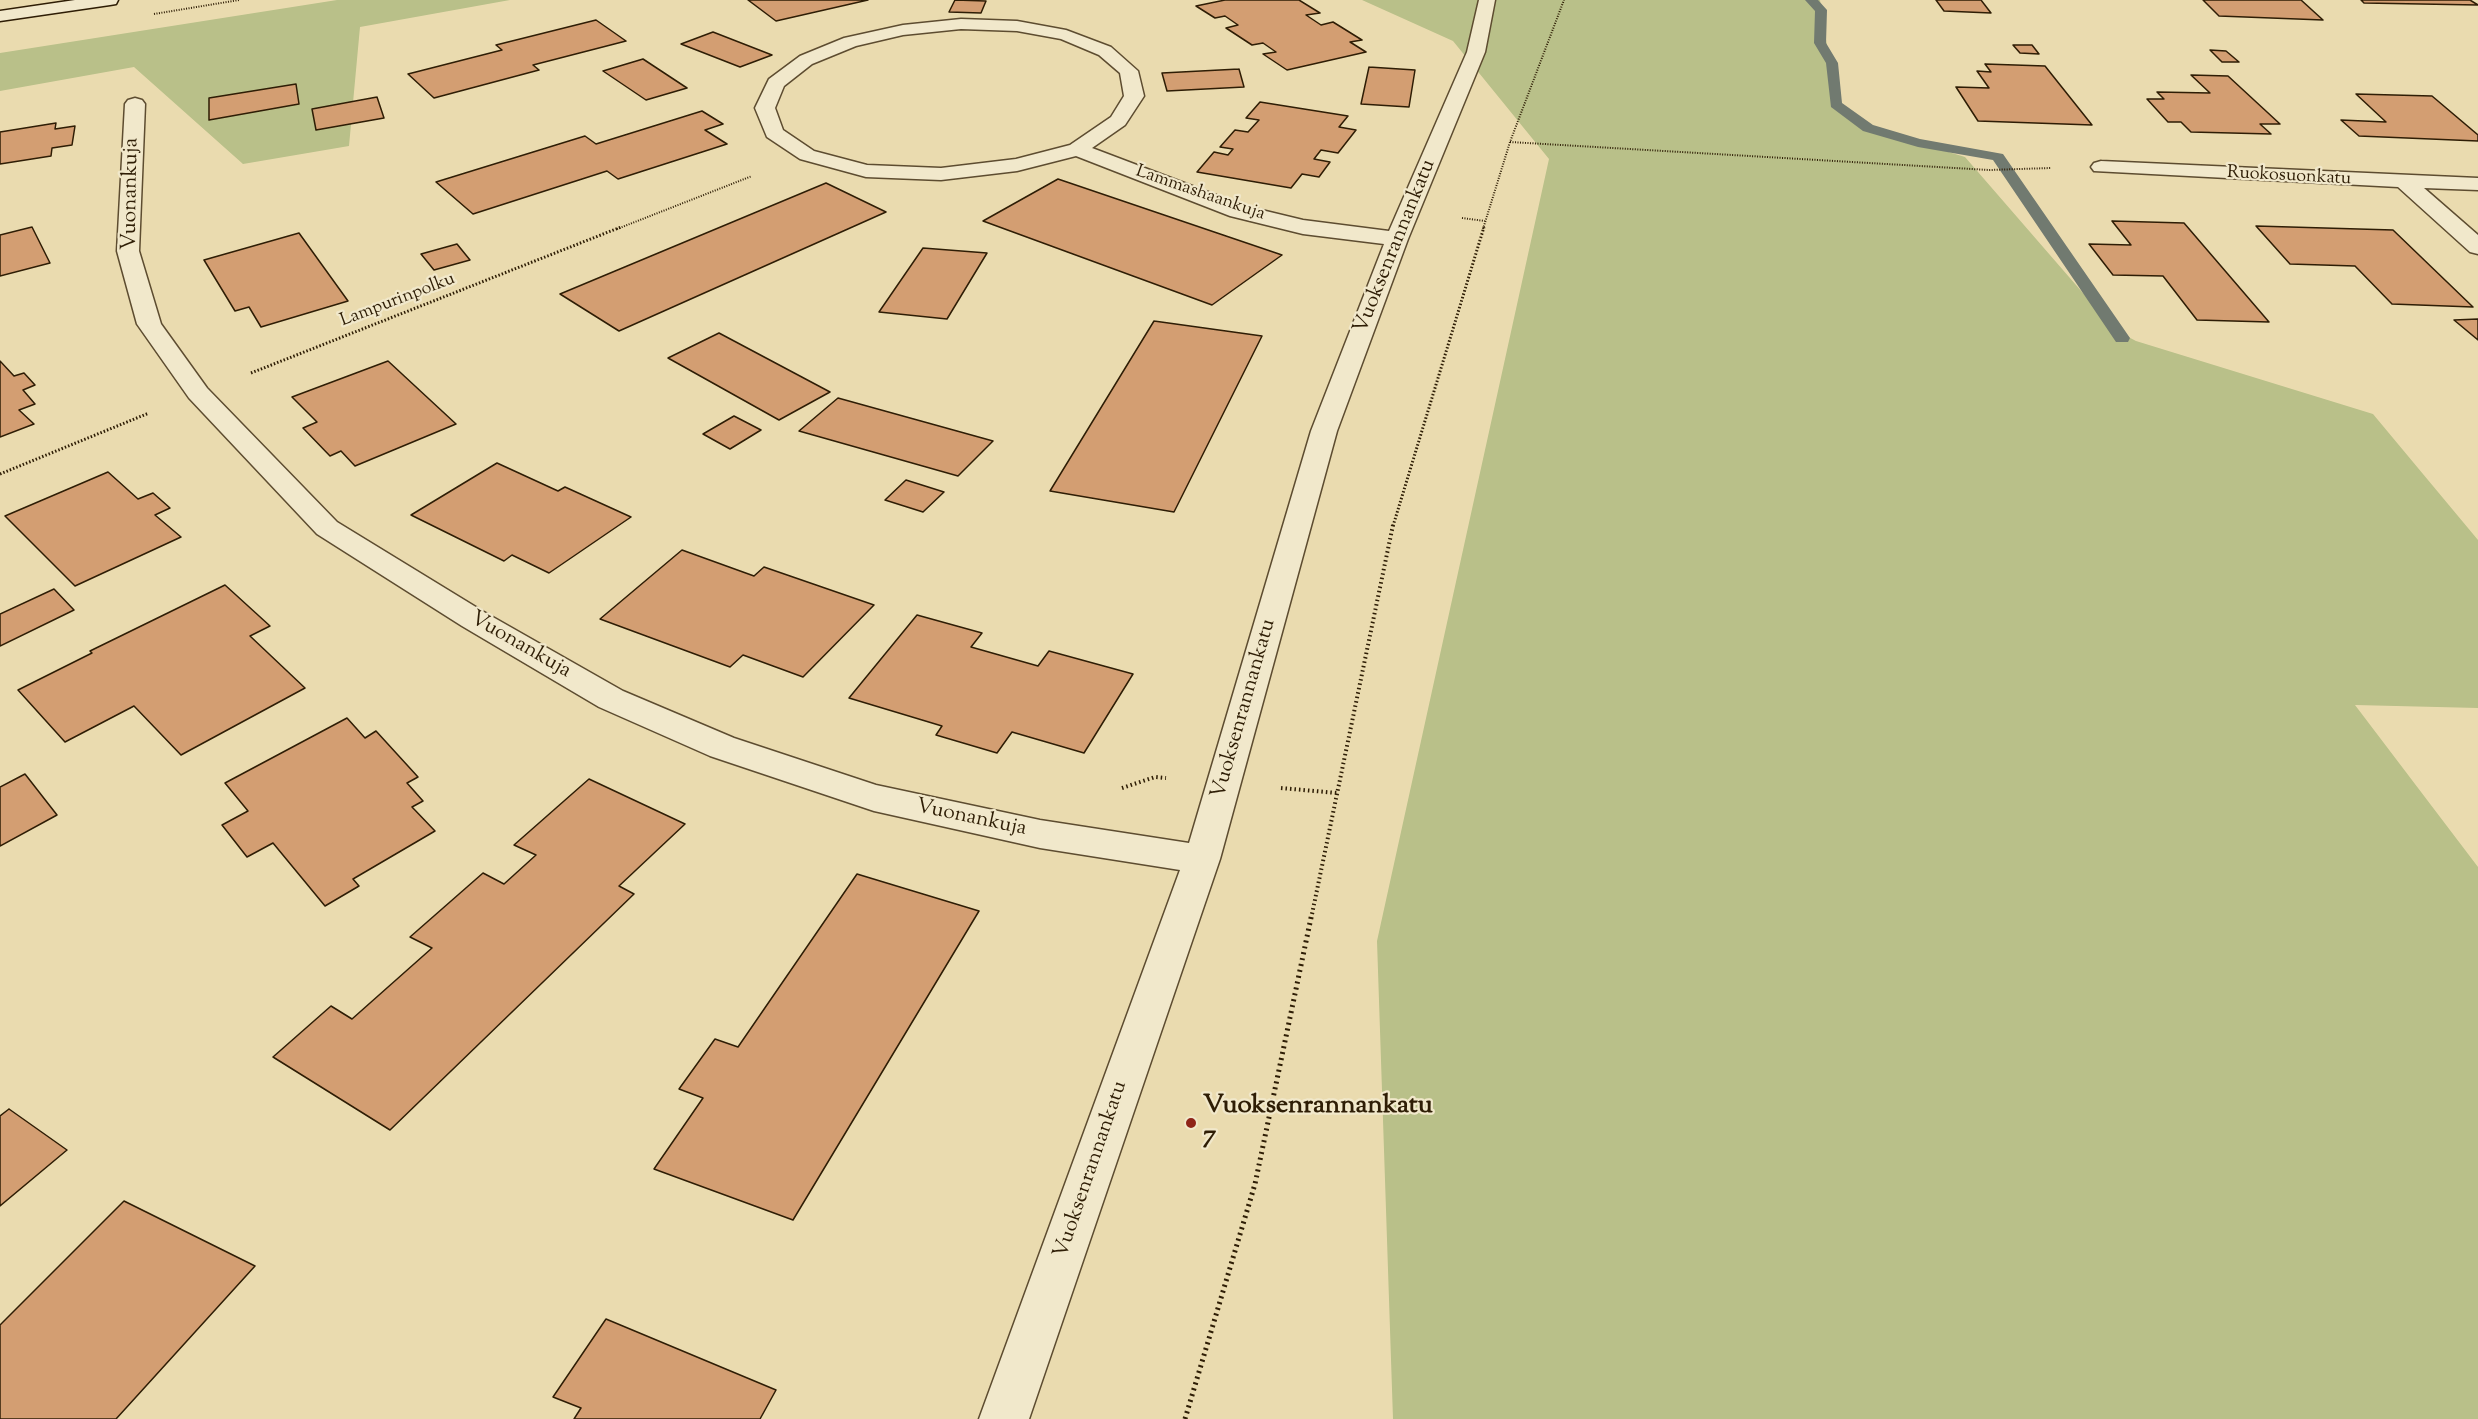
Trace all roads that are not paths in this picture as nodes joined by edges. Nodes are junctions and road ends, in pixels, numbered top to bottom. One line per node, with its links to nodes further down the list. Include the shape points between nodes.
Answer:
1 (110, 0): 3 (street)
2 (1487, 0): 9 (street, Vuoksenrannankatu, via 1476,52)
3 (0, 16)
4 (135, 104): 11 (street, Vuonankuja, via 128,251 149,324 198,393 327,528 472,619 611,699 722,747 874,798 1040,834)
5 (1077, 149): 5 (street, via 1118,121 1134,96 1129,71 1105,51 1066,35 1017,26 961,24 903,30 850,42 806,60 776,83 765,108 774,133 807,155 866,171 941,174 1017,165); 9 (street, Lammashaankuja, via 1238,211 1303,227)
6 (2101, 167): 7 (street, Ruokosuonkatu)
7 (2405, 182): 8 (street, Ruokosuonkatu); 10 (street)
8 (2478, 184)
9 (1398, 239): 11 (street, Vuoksenrannankatu, via 1324,431)
10 (2478, 247)
11 (1202, 859): 12 (street, Vuoksenrannankatu)
12 (1004, 1419)

